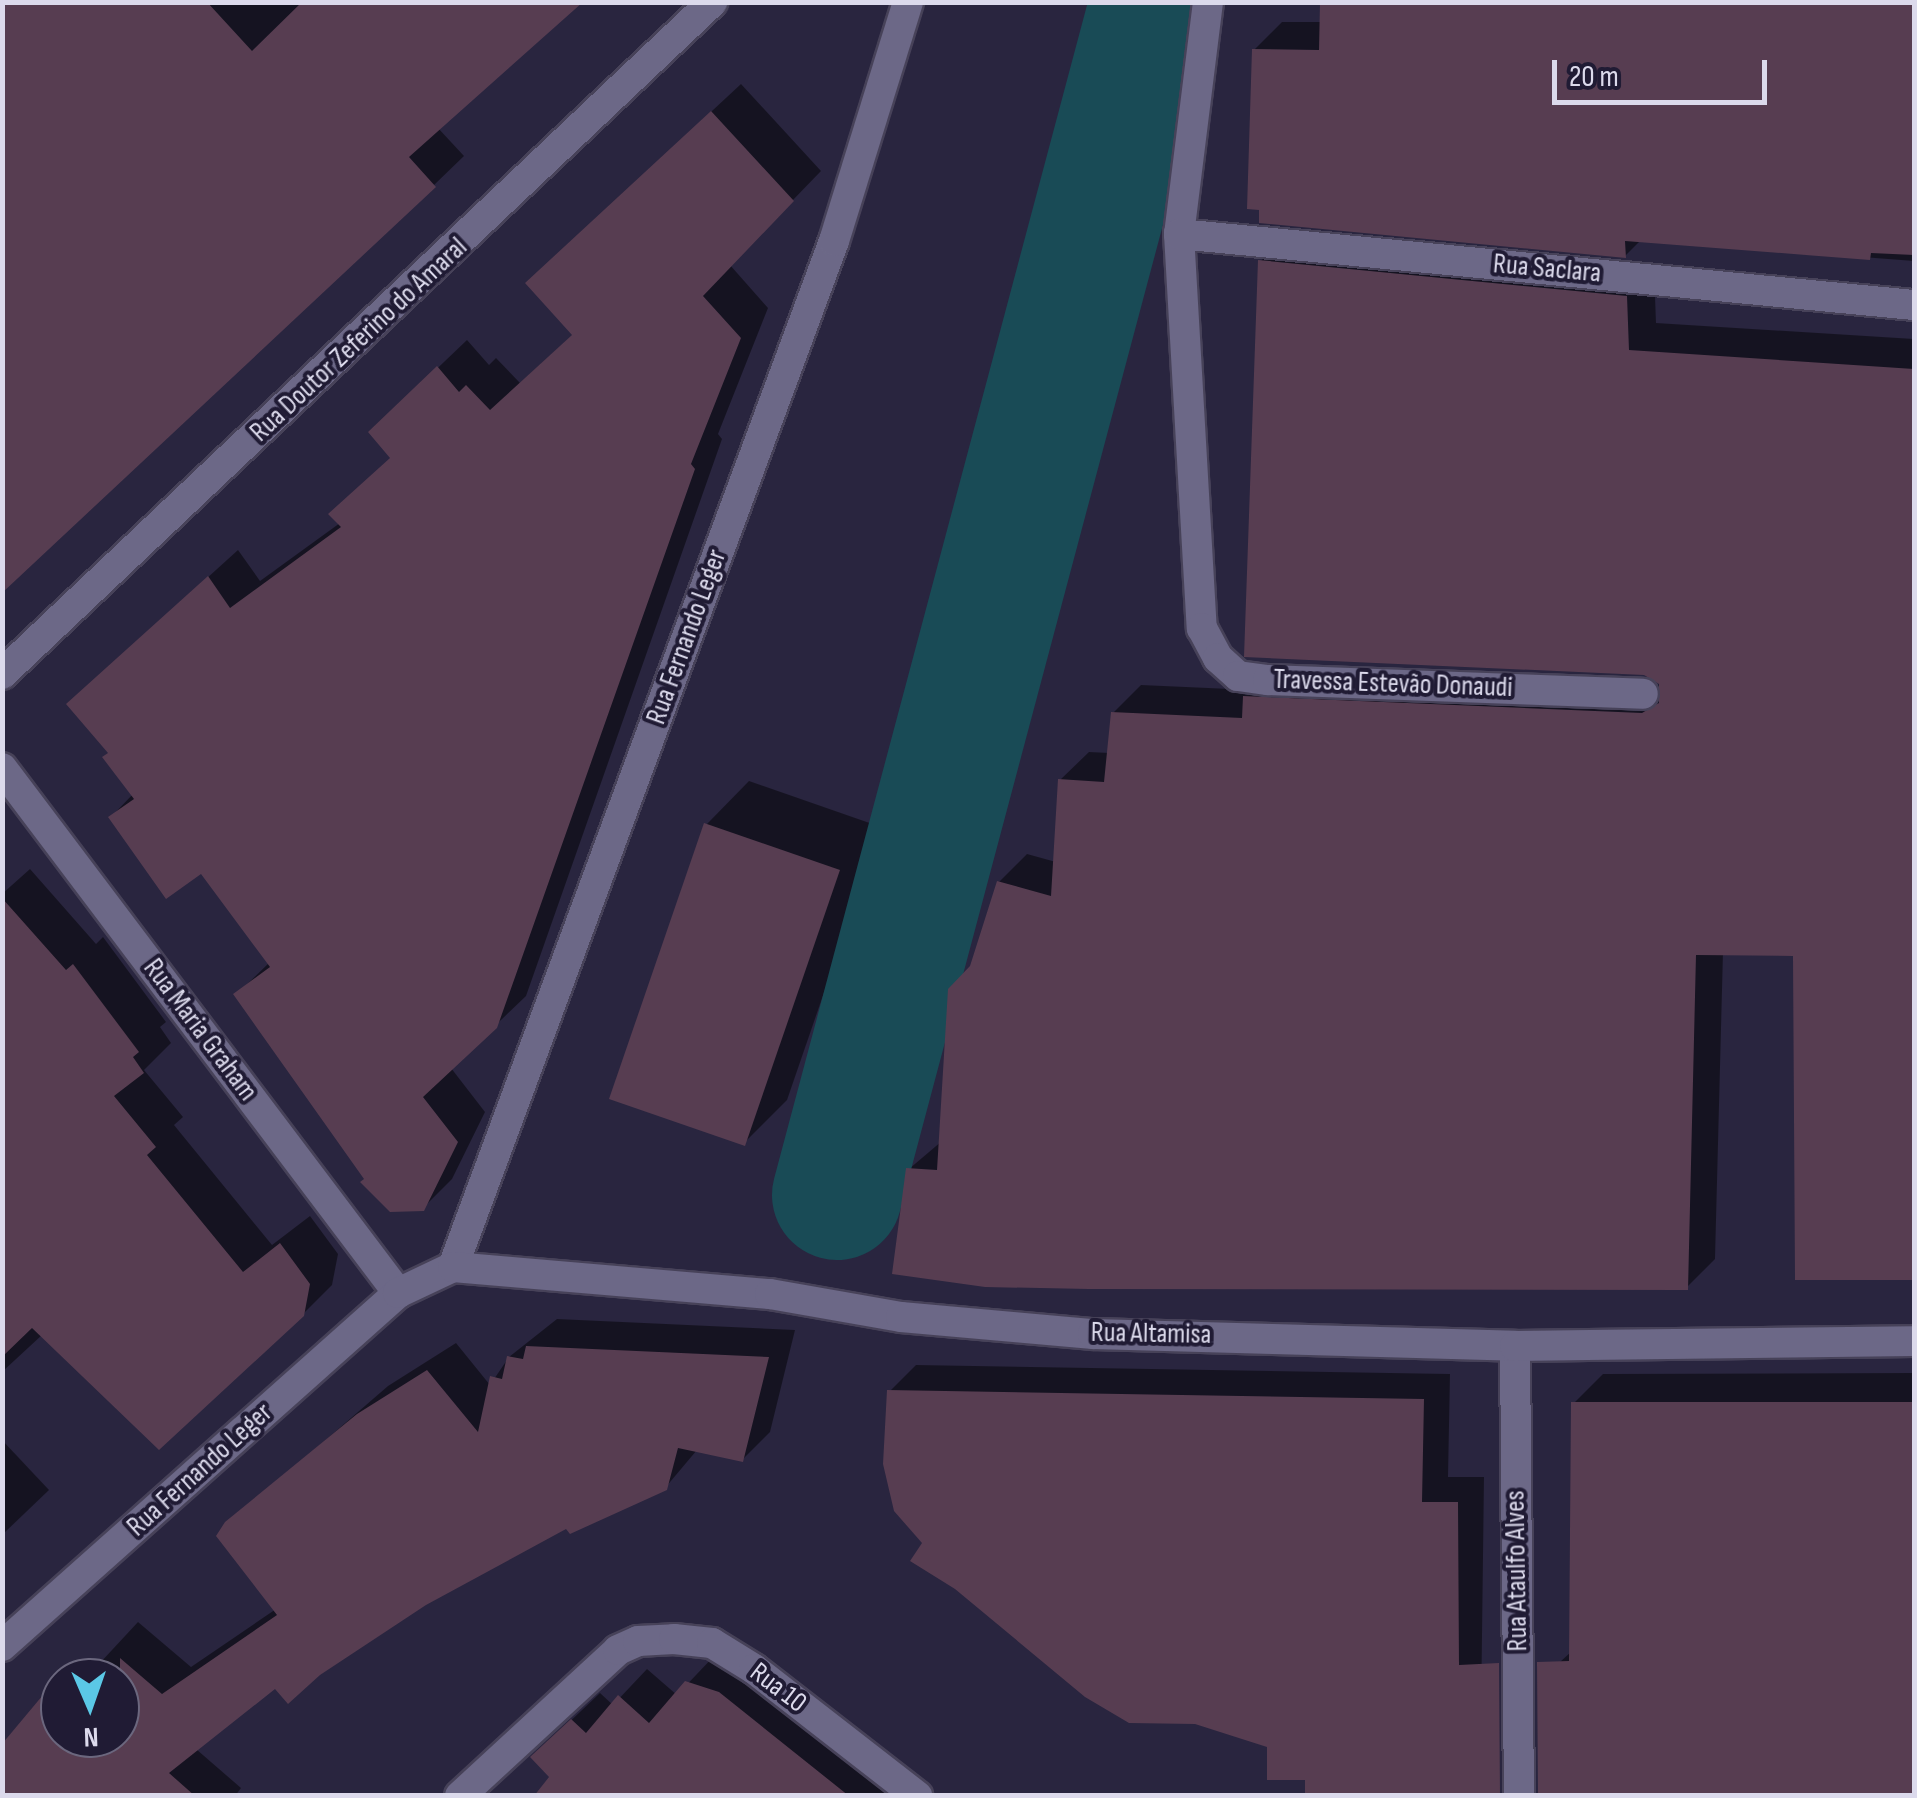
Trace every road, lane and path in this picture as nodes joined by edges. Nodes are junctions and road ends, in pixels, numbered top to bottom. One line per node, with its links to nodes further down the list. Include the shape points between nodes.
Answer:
1 (712, 2): 6 (street, Rua Doutor Zeferino do Amaral)
2 (908, 2): 9 (street, Rua Fernando Leger, via 834,242)
3 (1208, 2): 4 (street, Travessa Estevão Donaudi)
4 (1179, 234): 5 (street, Rua Saclara); 7 (street, Travessa Estevão Donaudi, via 1202,628 1218,658 1238,676 1268,680)
5 (1914, 305)
6 (2, 674)
7 (1643, 694)
8 (2, 768): 10 (street, Rua Maria Graham)
9 (453, 1267): 10 (street); 12 (street, Rua Altamisa, via 770,1294 900,1317 1093,1334)
10 (398, 1293): 13 (street, Rua Fernando Leger)
11 (1914, 1342): 12 (street, Rua Altamisa)
12 (1515, 1346): 16 (street, Rua Ataulfo Alves)
13 (2, 1646)
14 (460, 1796): 15 (street, Rua 10, via 618,1650 638,1640 712,1643)
15 (917, 1796)
16 (1520, 1796)

